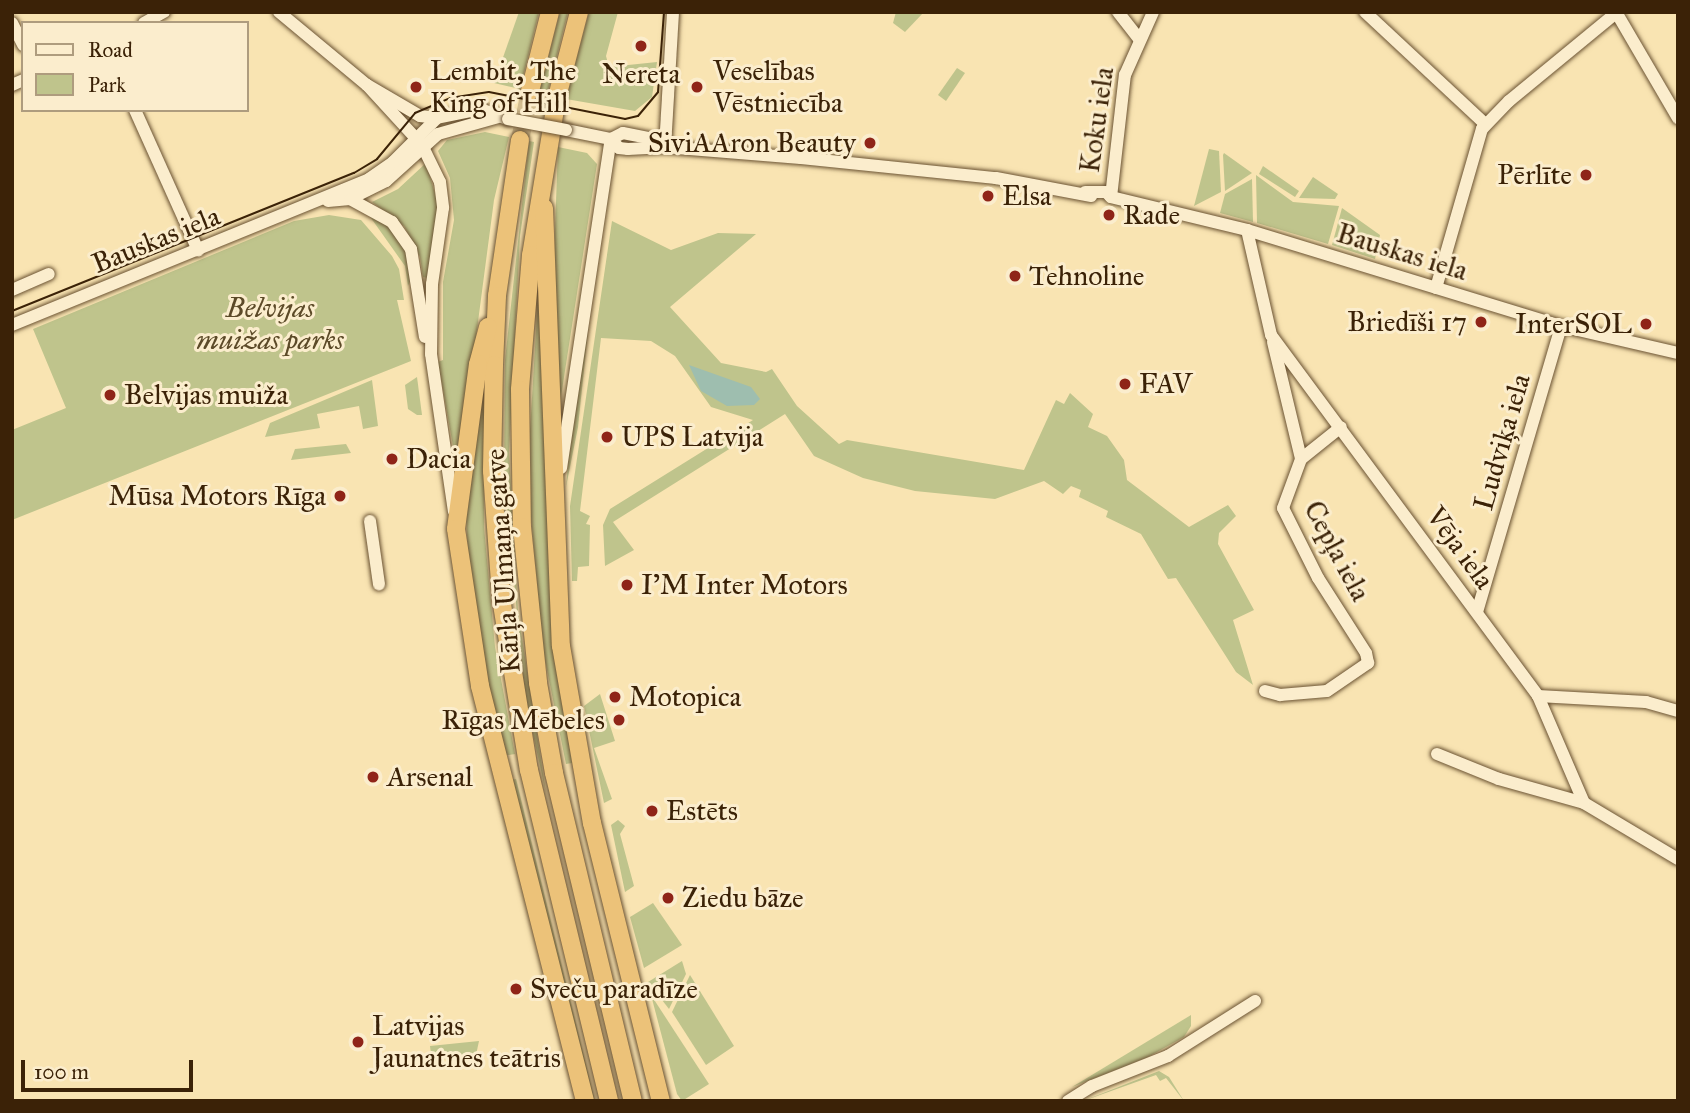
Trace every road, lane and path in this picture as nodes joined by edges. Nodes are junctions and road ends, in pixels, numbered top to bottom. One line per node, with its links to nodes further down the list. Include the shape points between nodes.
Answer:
1 (164, 12): 10 (street)
2 (279, 12): 14 (street)
3 (550, 12): 15 (highway)
4 (579, 12): 25 (highway, Kārļa Ulmaņa gatve)
5 (673, 12): 24 (street)
6 (1118, 12): 12 (street)
7 (1153, 12): 12 (street, Koku iela)
8 (1365, 12): 20 (street)
9 (1616, 13): 19 (street); 20 (street)
10 (148, 21)
11 (12, 23): 13 (street)
12 (1139, 39): 26 (street, Koku iela, via 1125,75)
13 (21, 41)
14 (367, 85): 17 (street, via 420,116); 23 (street)
15 (530, 91)
16 (136, 112): 30 (street)
17 (437, 118): 18 (street, Bauskas iela, via 481,109); 23 (street, Bauskas iela)
18 (503, 118): 22 (street, Bauskas iela, bridge); 23 (street, Bauskas iela)
19 (1678, 118)
20 (1485, 124): 32 (street)
21 (520, 139): 34 (highway, Kārļa Ulmaņa gatve)
22 (611, 139): 24 (street, Bauskas iela, via 619,148); 43 (street, via 578,340)
23 (418, 141): 27 (street, Bauskas iela, via 386,181); 28 (street, Bauskas iela, via 382,170); 39 (street, via 440,181 443,208 432,284)
24 (665, 147): 26 (street, Bauskas iela, via 958,174 1085,192 1105,200)
25 (540, 188): 43 (highway, via 547,226); 56 (highway, Kārļa Ulmaņa gatve, via 520,390 527,594 554,773)
26 (1111, 197): 29 (street, Bauskas iela)
27 (350, 199): 28 (street, Bauskas iela); 39 (street, via 392,222 411,249)
28 (319, 202): 30 (street, Bauskas iela)
29 (1247, 230): 32 (street, Bauskas iela); 37 (street, Vēja iela)
30 (198, 250): 35 (street, Bauskas iela)
31 (49, 274): 33 (street)
32 (1436, 288): 36 (street, Bauskas iela)
33 (12, 289)
34 (497, 296): 44 (highway, via 478,364); 55 (highway, Kārļa Ulmaņa gatve, via 492,471 509,660 529,770)
35 (12, 325)
36 (1561, 326): 38 (street, Bauskas iela); 46 (street, Ludviķa iela)
37 (1271, 335): 40 (street, Vēja iela); 41 (street)
38 (1678, 353)
39 (431, 354): 44 (street)
40 (1341, 427): 41 (street); 46 (street, Vēja iela)
41 (1301, 459): 47 (street, Cepļa iela, via 1283,508 1368,663 1327,691 1280,695)
42 (370, 521): 45 (street)
43 (556, 528): 57 (highway, via 561,646 570,713 626,969)
44 (456, 529): 54 (highway, via 480,686)
45 (379, 584)
46 (1477, 612): 48 (street, Vēja iela)
47 (1265, 691)
48 (1538, 696): 49 (street, via 1646,702); 51 (street, Vēja iela)
49 (1678, 711)
50 (1437, 754): 51 (street, via 1499,779)
51 (1584, 803): 52 (street)
52 (1678, 859)
53 (1255, 1001): 58 (street, via 1168,1056)
54 (585, 1101)
55 (609, 1101)
56 (633, 1101)
57 (661, 1101)
58 (1068, 1101)

